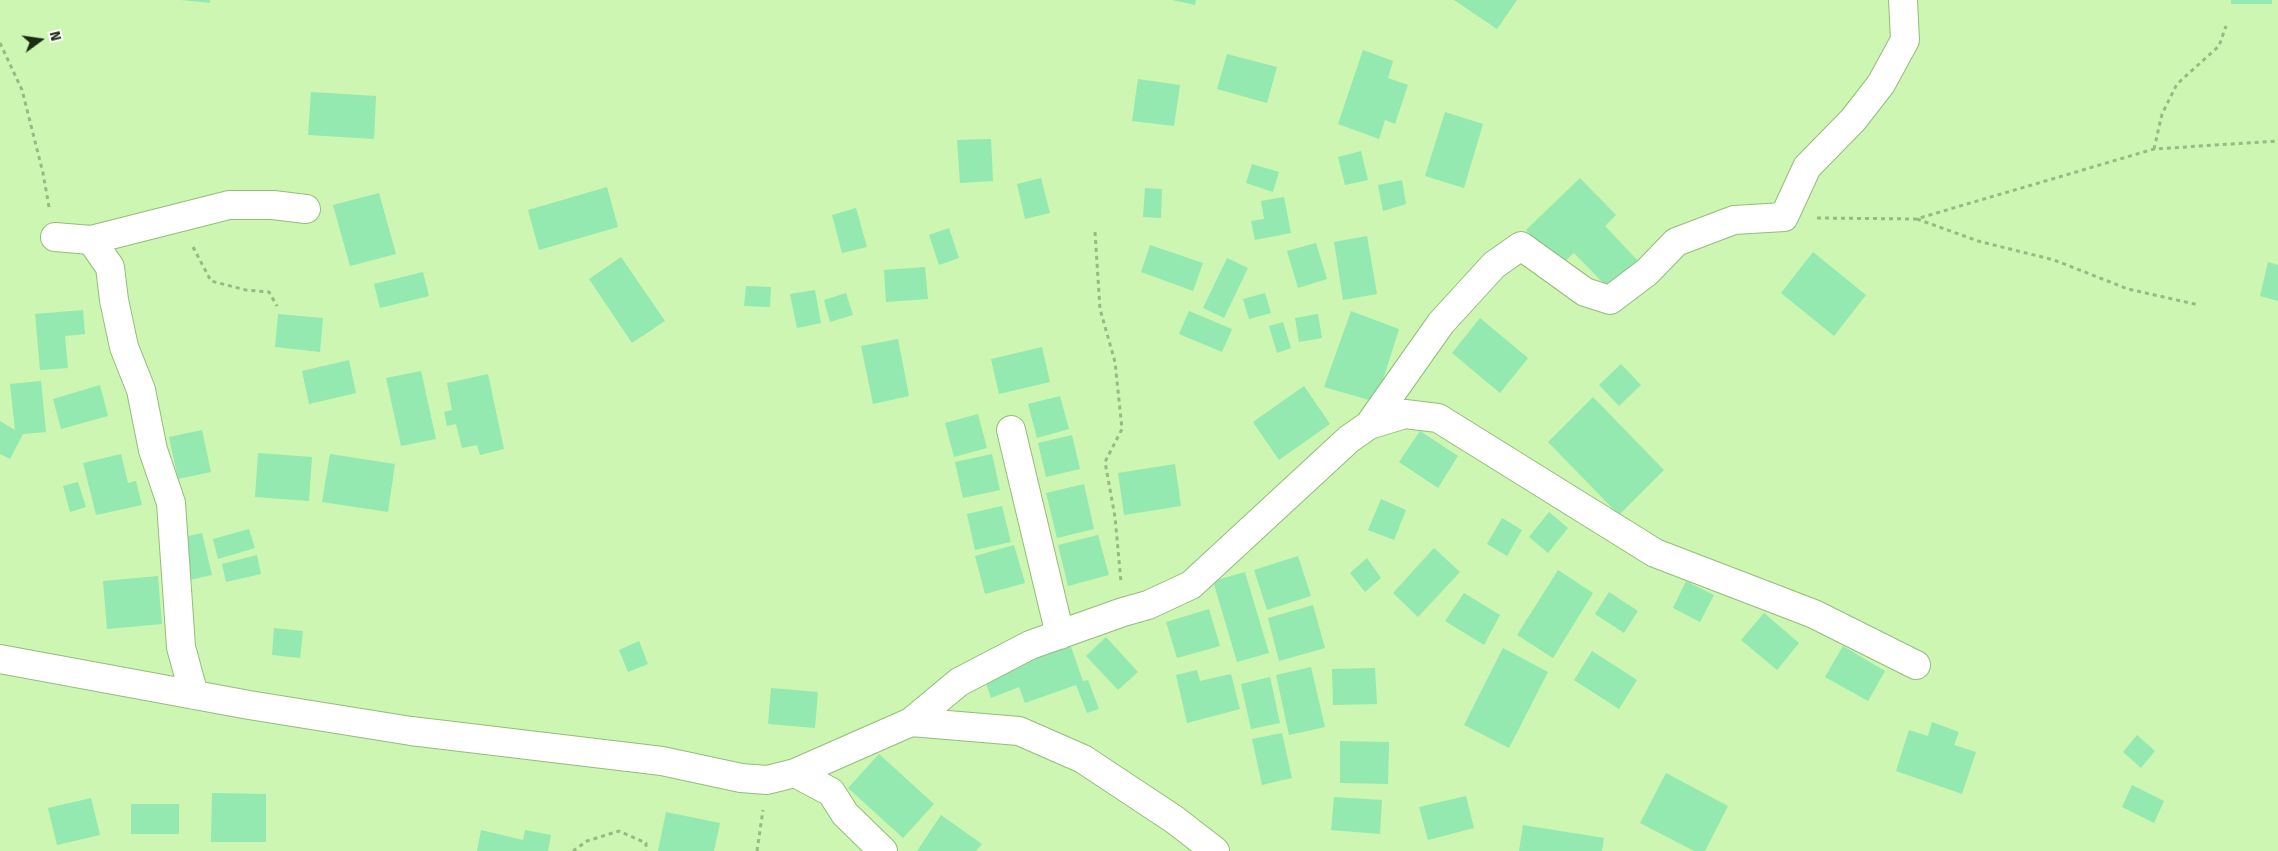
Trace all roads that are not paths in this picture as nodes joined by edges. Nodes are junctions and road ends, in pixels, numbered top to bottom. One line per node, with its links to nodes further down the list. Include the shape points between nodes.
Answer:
1 (1903, 0): 5 (street, via 1905,40 1881,84 1853,120 1807,167 1784,218 1734,220 1676,242 1647,272 1610,300 1585,292 1521,246 1494,265 1441,322)
2 (306, 209): 4 (street, via 229,205)
3 (55, 237): 4 (street)
4 (92, 240): 10 (street, via 110,267 124,347 141,390 153,450 171,503 181,647)
5 (1369, 425): 7 (street, via 1349,439 1191,585 1148,606); 9 (street, via 1405,414 1438,418 1655,553 1814,614)
6 (1011, 430): 7 (street)
7 (1060, 635): 11 (street, via 1030,646 959,682)
8 (0, 659): 10 (street)
9 (1916, 665)
10 (194, 695): 12 (street, via 411,731 662,761 742,778 767,780)
11 (912, 722): 12 (street); 14 (street, via 1019,731 1083,759 1175,820)
12 (795, 773): 13 (street, via 831,792 845,814)
13 (882, 851)
14 (1215, 851)

